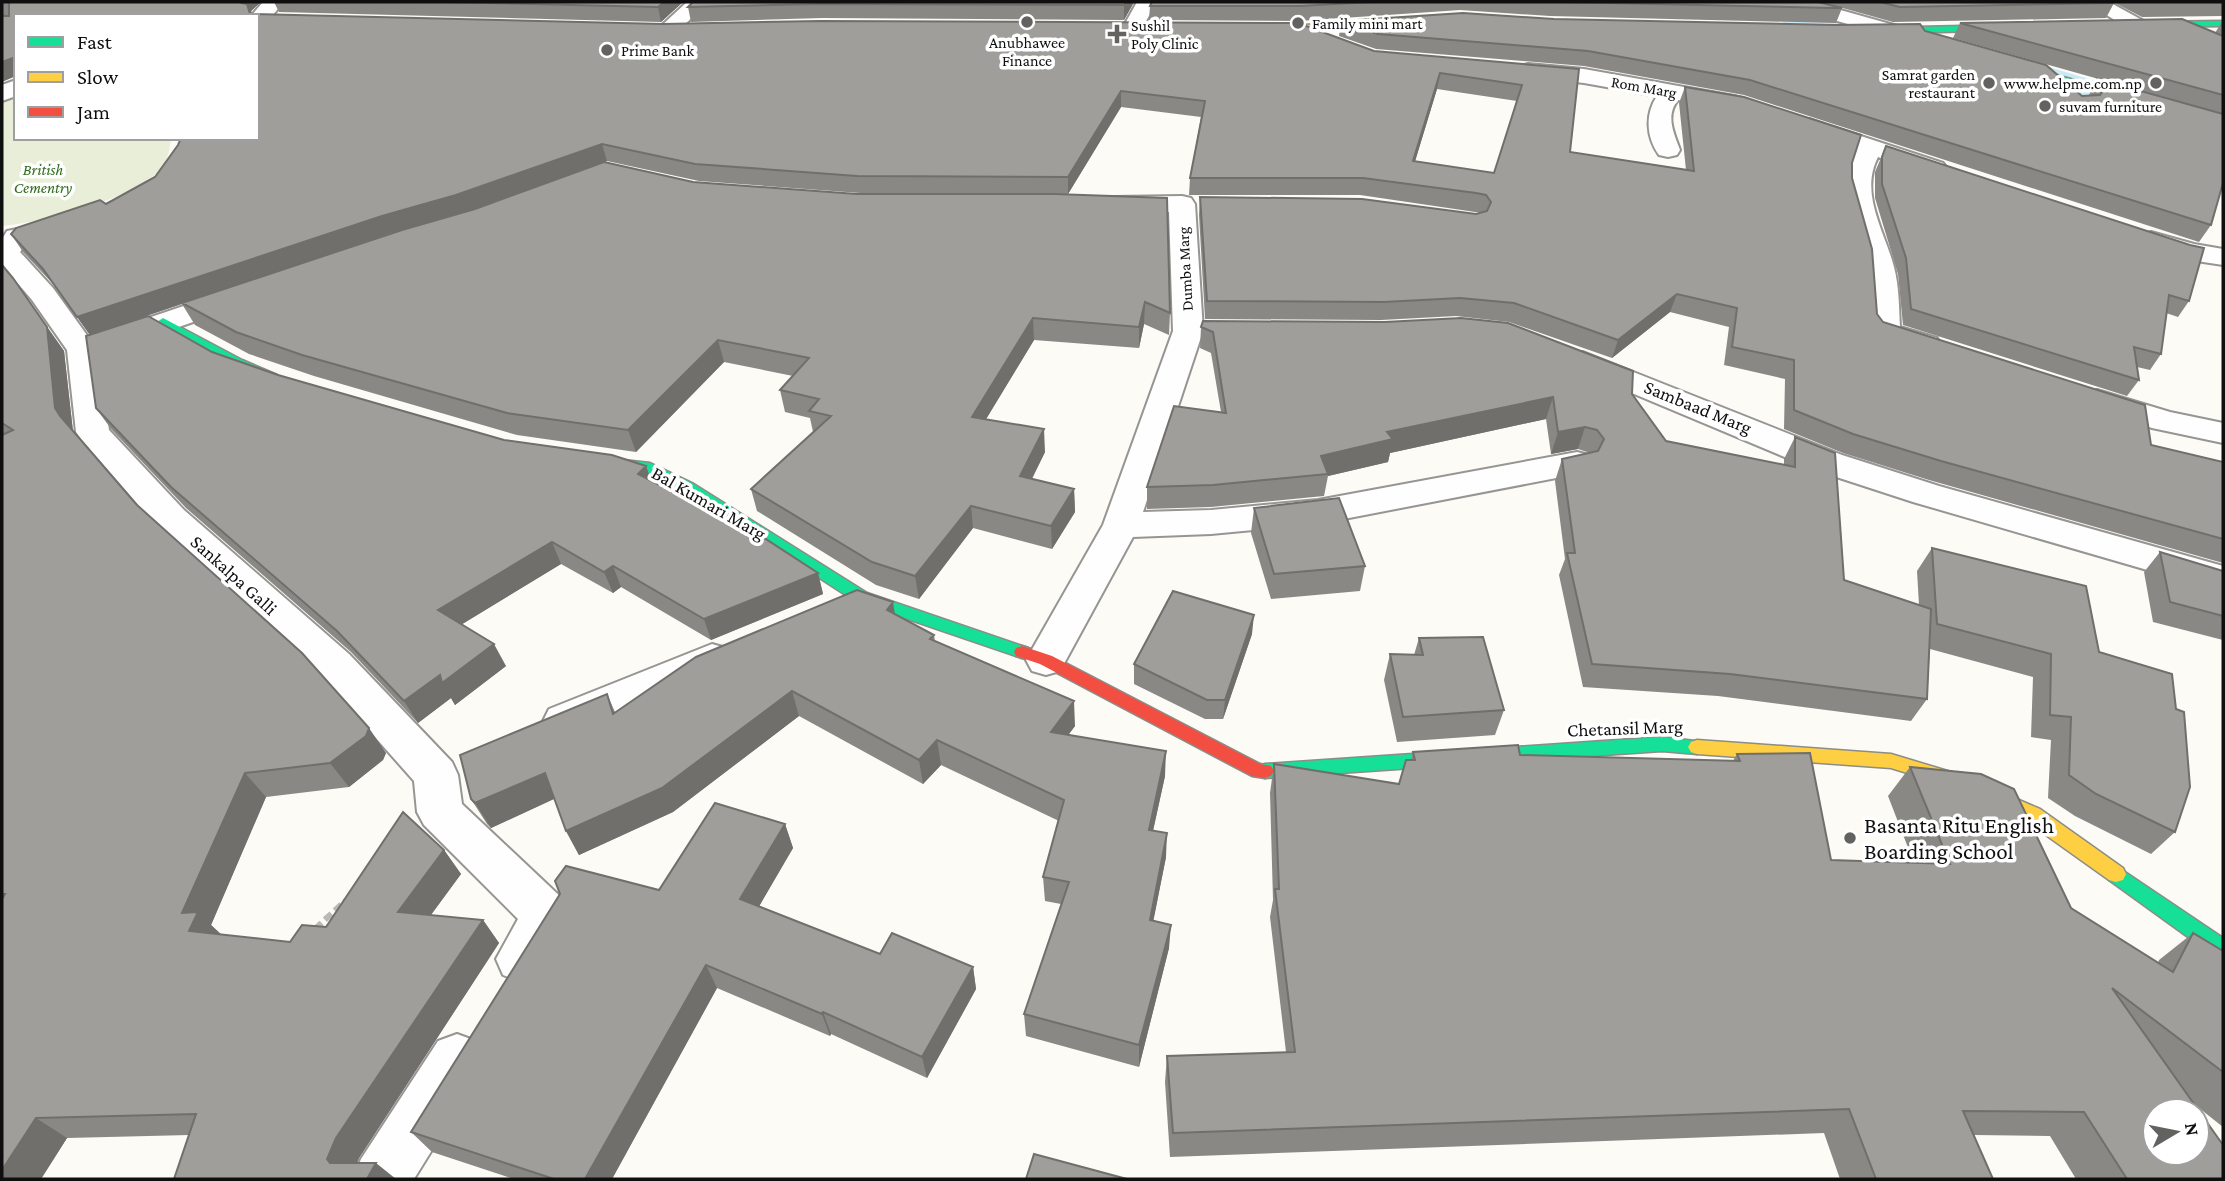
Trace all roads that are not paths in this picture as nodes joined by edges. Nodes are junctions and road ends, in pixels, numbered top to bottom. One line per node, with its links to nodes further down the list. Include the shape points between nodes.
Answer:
1 (274, 2): 6 (street)
2 (698, 2): 18 (street)
3 (1147, 2): 15 (street)
4 (1791, 2): 20 (street)
5 (2095, 2): 10 (street)
6 (259, 18)
7 (259, 20): 8 (street)
8 (285, 20)
9 (1406, 23): 17 (street)
10 (2135, 24): 12 (street); 13 (street)
11 (2223, 24): 13 (street)
12 (2108, 25)
13 (2176, 25): 23 (street)
14 (2028, 27): 20 (street)
15 (1132, 29)
16 (1243, 30): 17 (street)
17 (1299, 30): 24 (street)
18 (660, 31): 19 (street)
19 (693, 31)
20 (1888, 31): 21 (street); 22 (street)
21 (1842, 32)
22 (1939, 44)
23 (2223, 47)
24 (1357, 51)
25 (1996, 61): 27 (street)
26 (1504, 69): 28 (street, Rom Marg, via 1584,76)
27 (2049, 76): 29 (street); 32 (street)
28 (1673, 92): 30 (street, Rom Marg); 34 (street, via 1658,115)
29 (2081, 104)
30 (1752, 108)
31 (1783, 117): 33 (street)
32 (2223, 124)
33 (1870, 148): 35 (street); 46 (street, via 1862,160 1857,195 1881,269 1885,332)
34 (1668, 150)
35 (1960, 177)
36 (1182, 204): 37 (street); 38 (street, Dumba Marg); 52 (street, Dumba Marg, via 1202,331 1140,464)
37 (1209, 204)
38 (1090, 205)
39 (2126, 231): 41 (street, via 2190,252)
40 (20, 234): 44 (street, via 6,254 43,293)
41 (2223, 257)
42 (256, 291): 43 (street)
43 (163, 322): 44 (street); 47 (street, via 237,363)
44 (82, 350): 60 (street, Sankalpa Galli, via 93,432 171,519 455,767 440,812 548,916)
45 (1557, 352): 53 (street, Sambaad Marg, via 1830,463)
46 (1952, 353)
47 (289, 382)
48 (2071, 391): 49 (street, via 2164,421)
49 (2223, 433)
50 (579, 458): 54 (street, Bal Kumari Marg, via 645,466 676,481)
51 (1577, 463): 52 (street, via 1318,513)
52 (1121, 525): 57 (street)
53 (2223, 579)
54 (861, 597): 55 (street); 57 (street, Bal Kumari Marg)
55 (822, 613)
56 (745, 645): 58 (street)
57 (1046, 660): 59 (street, Chetansil Marg, via 1258,771 1662,744 1891,761 1961,782 2033,815)
58 (526, 737)
59 (2223, 947)
60 (381, 1179)

